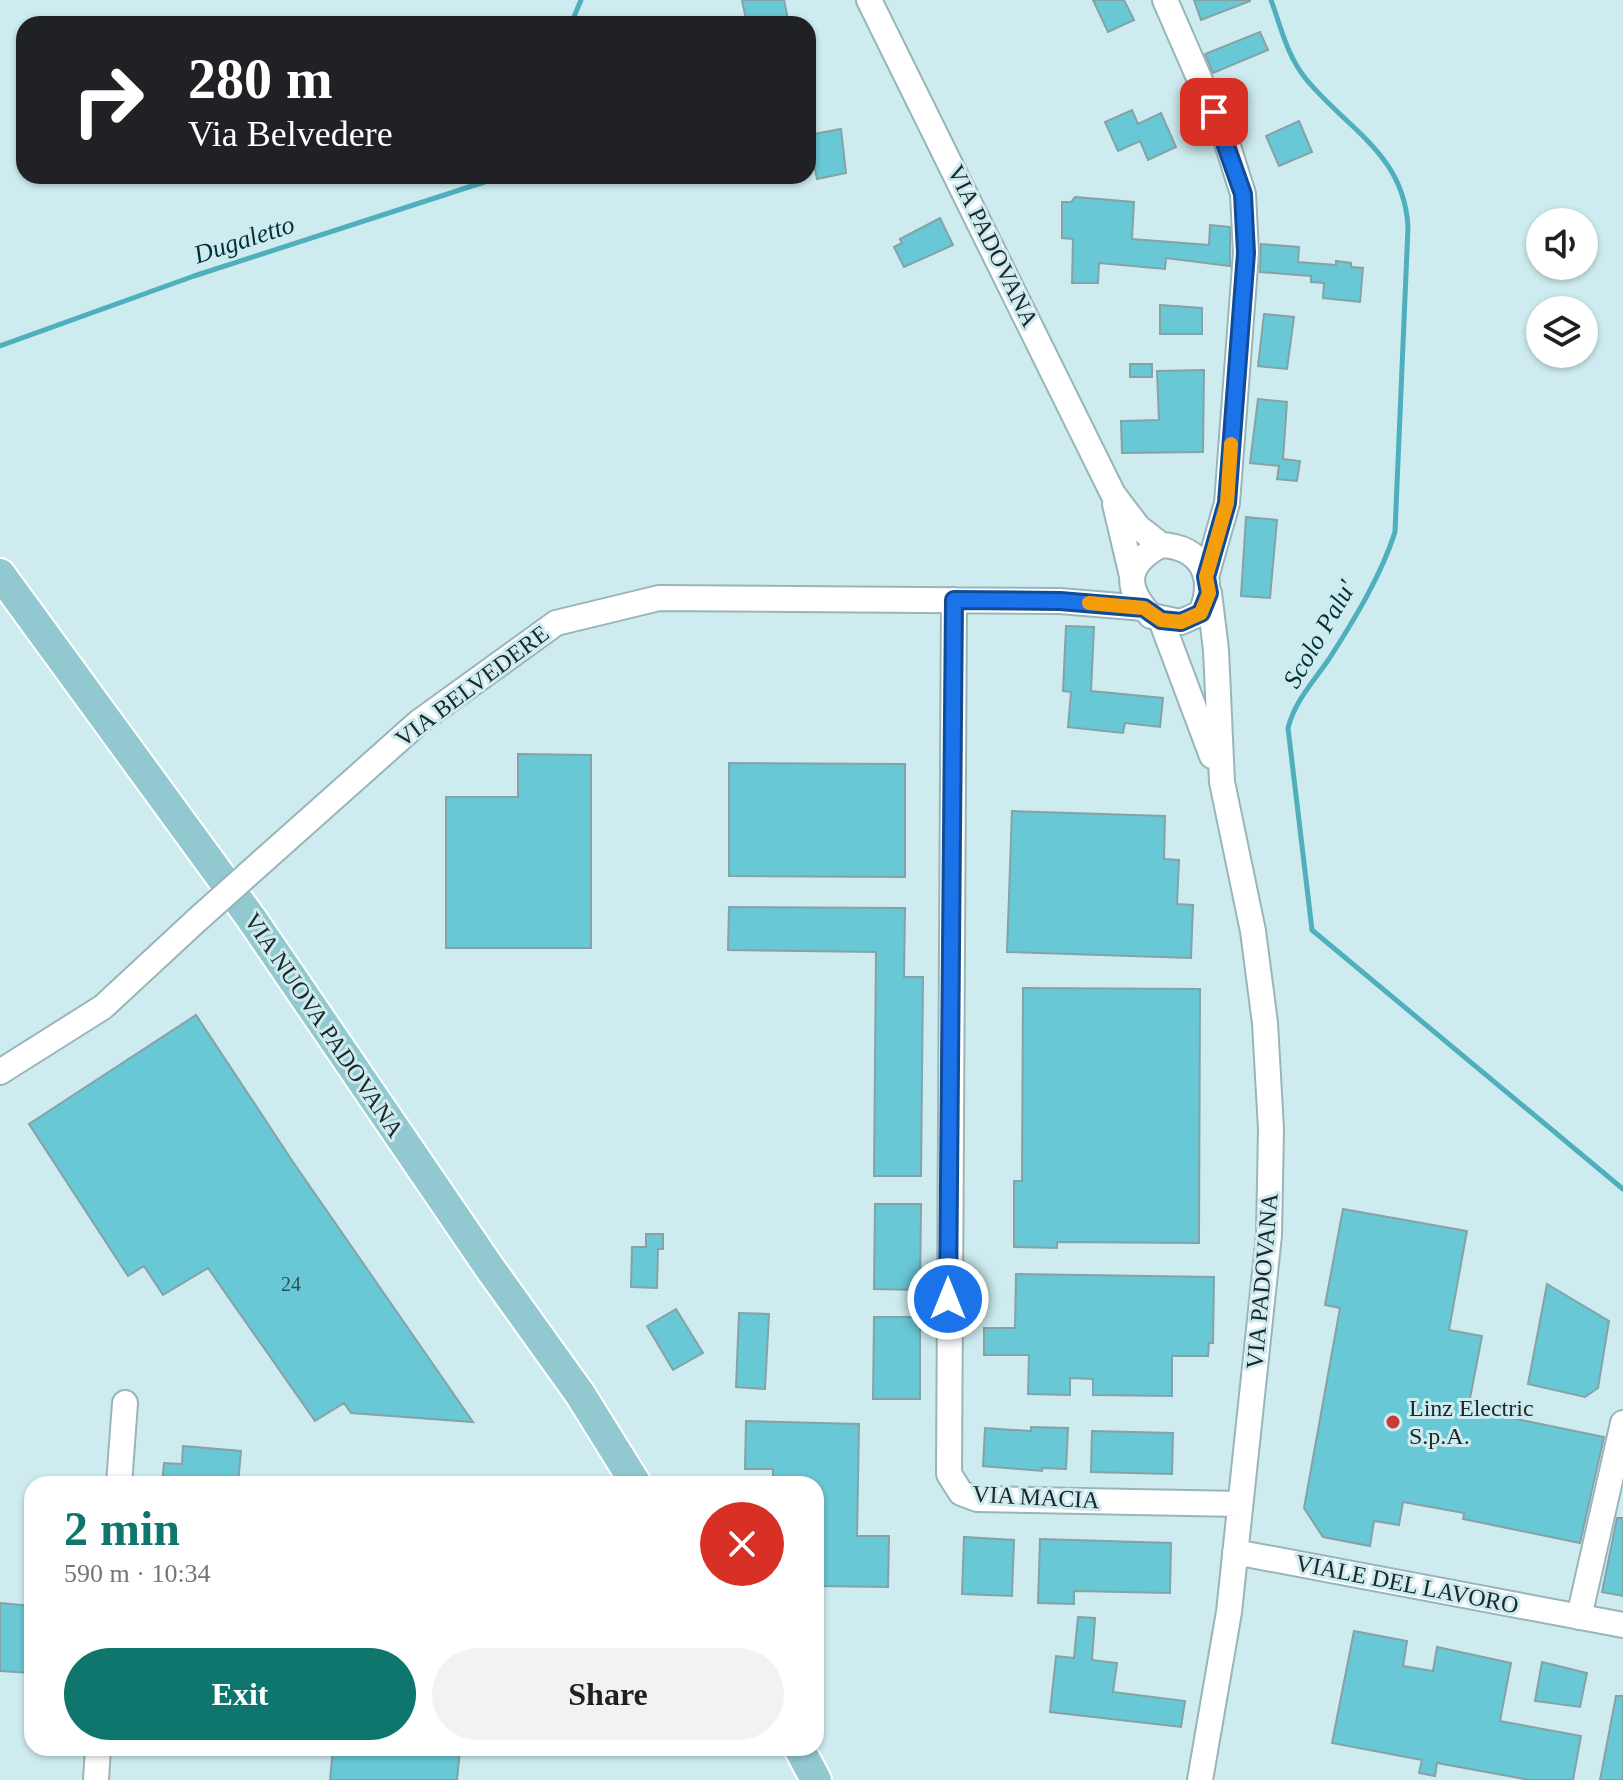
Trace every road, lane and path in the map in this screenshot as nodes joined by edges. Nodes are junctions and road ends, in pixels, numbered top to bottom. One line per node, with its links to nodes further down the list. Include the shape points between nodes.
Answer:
1 (869, 0): 3 (street, VIA PADOVANA)
2 (1165, 0): 4 (street, via 1226,140 1243,194 1246,253)
3 (1113, 494): 5 (street, VIA PADOVANA, via 1138,527); 7 (street, VIA PADOVANA)
4 (1227, 503): 5 (street, via 1208,532 1188,544); 8 (street)
5 (1170, 545): 7 (street, via 1141,556); 8 (street, VIA PADOVANA, via 1197,558)
6 (0, 574): 17 (main road, VIA NUOVA PADOVANA, via 251,918)
7 (1132, 577): 10 (street, VIA BELVEDERE, via 1101,593); 11 (street, VIA PADOVANA, via 1135,594)
8 (1208, 585): 11 (street, via 1201,613 1181,622); 12 (street, VIA PADOVANA)
9 (954, 600): 10 (street, VIA BELVEDERE); 13 (street, VIA BELVEDERE, bridge, via 659,598 556,623 419,722 103,1007); 18 (street, VIA MACIA, via 949,1474 961,1493 977,1499)
10 (1060, 601): 11 (street, VIA BELVEDERE)
11 (1152, 614): 12 (street, VIA PADOVANA)
12 (1222, 782): 18 (street, VIA PADOVANA, via 1255,946 1271,1129 1269,1235)
13 (0, 1072)
14 (125, 1403): 16 (street)
15 (1623, 1423): 20 (street)
16 (120, 1476)
17 (631, 1476)
18 (1240, 1504): 19 (street, VIA PADOVANA)
19 (1235, 1552): 20 (street, VIALE DEL LAVORO); 26 (street, VIA PADOVANA)
20 (1579, 1617): 21 (street, VIALE DEL LAVORO)
21 (1623, 1625)
22 (98, 1756): 24 (street)
23 (803, 1756): 25 (main road)
24 (96, 1780)
25 (816, 1780)
26 (1200, 1780)

